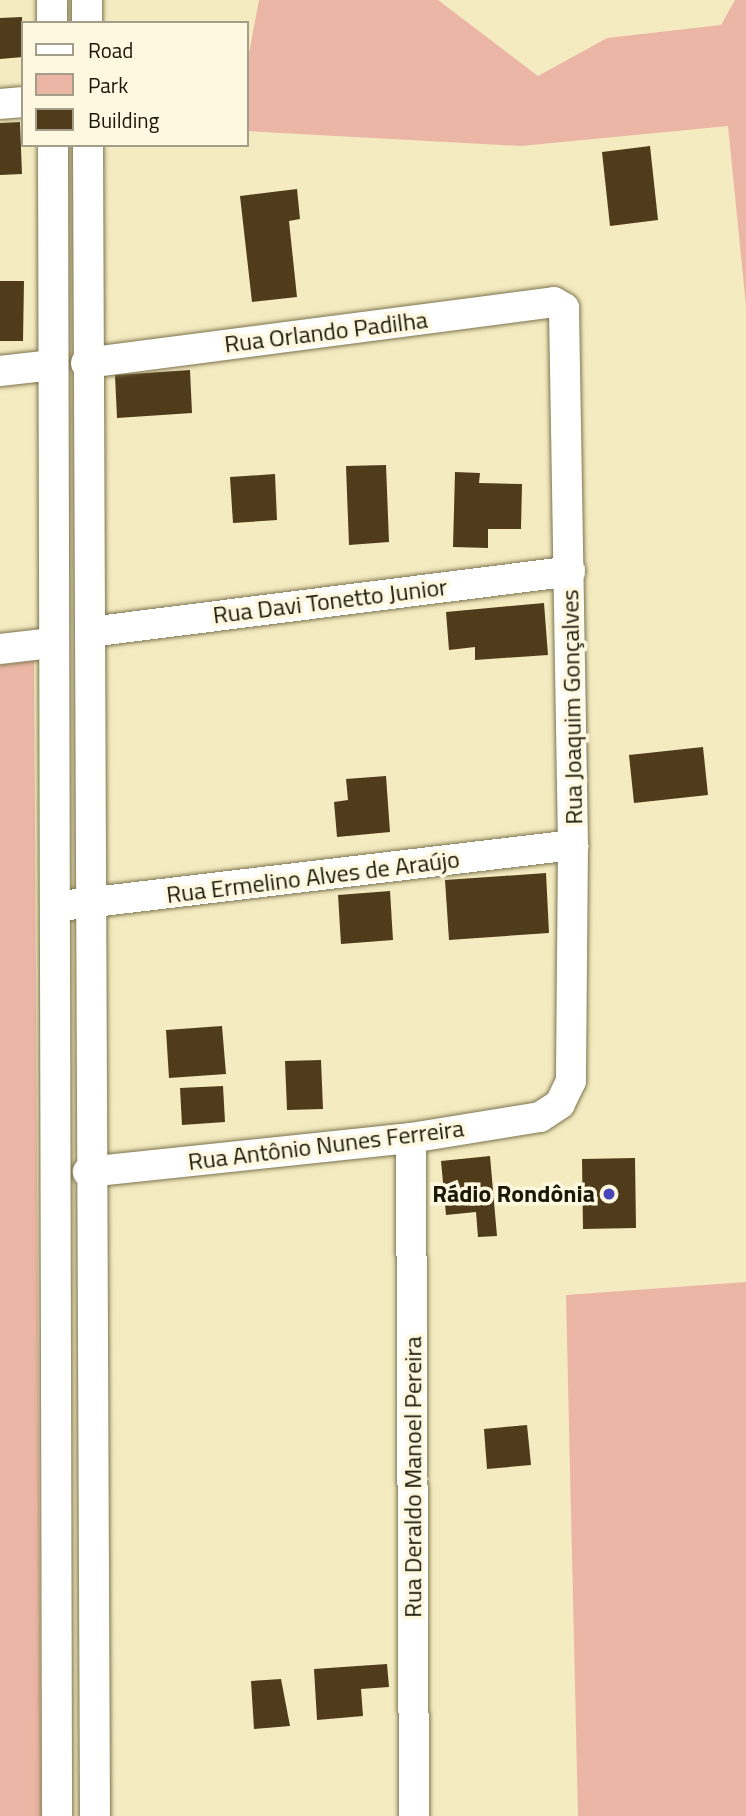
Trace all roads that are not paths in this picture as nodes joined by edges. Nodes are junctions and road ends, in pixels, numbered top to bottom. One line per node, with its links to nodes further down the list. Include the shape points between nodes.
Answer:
1 (52, 0): 3 (street)
2 (87, 0): 4 (street)
3 (52, 21)
4 (87, 21)
5 (21, 102): 6 (street)
6 (0, 104)
7 (53, 147): 11 (street)
8 (88, 147): 10 (street)
9 (564, 308): 10 (street, Rua Orlando Padilha, via 554,302); 13 (street, Rua Joaquim Gonçalves)
10 (86, 363): 14 (street)
11 (53, 365): 12 (street); 15 (street)
12 (0, 371)
13 (570, 571): 14 (street, Rua Davi Tonetto Junior); 17 (street, Rua Joaquim Gonçalves)
14 (90, 632): 18 (street)
15 (51, 643): 16 (street); 19 (street)
16 (0, 649)
17 (573, 845): 18 (street, Rua Ermelino Alves de Araújo); 20 (street, Rua Joaquim Gonçalves, via 571,1081)
18 (89, 904): 19 (street, Rua Ermelino Alves de Araújo); 22 (street)
19 (52, 906): 23 (street)
20 (560, 1104): 21 (street, Rua Antônio Nunes Ferreira, via 540,1117)
21 (411, 1138): 22 (street, Rua Antônio Nunes Ferreira); 25 (street, Rua Deraldo Manoel Pereira)
22 (88, 1172): 24 (street)
23 (57, 1816)
24 (94, 1816)
25 (414, 1816)

